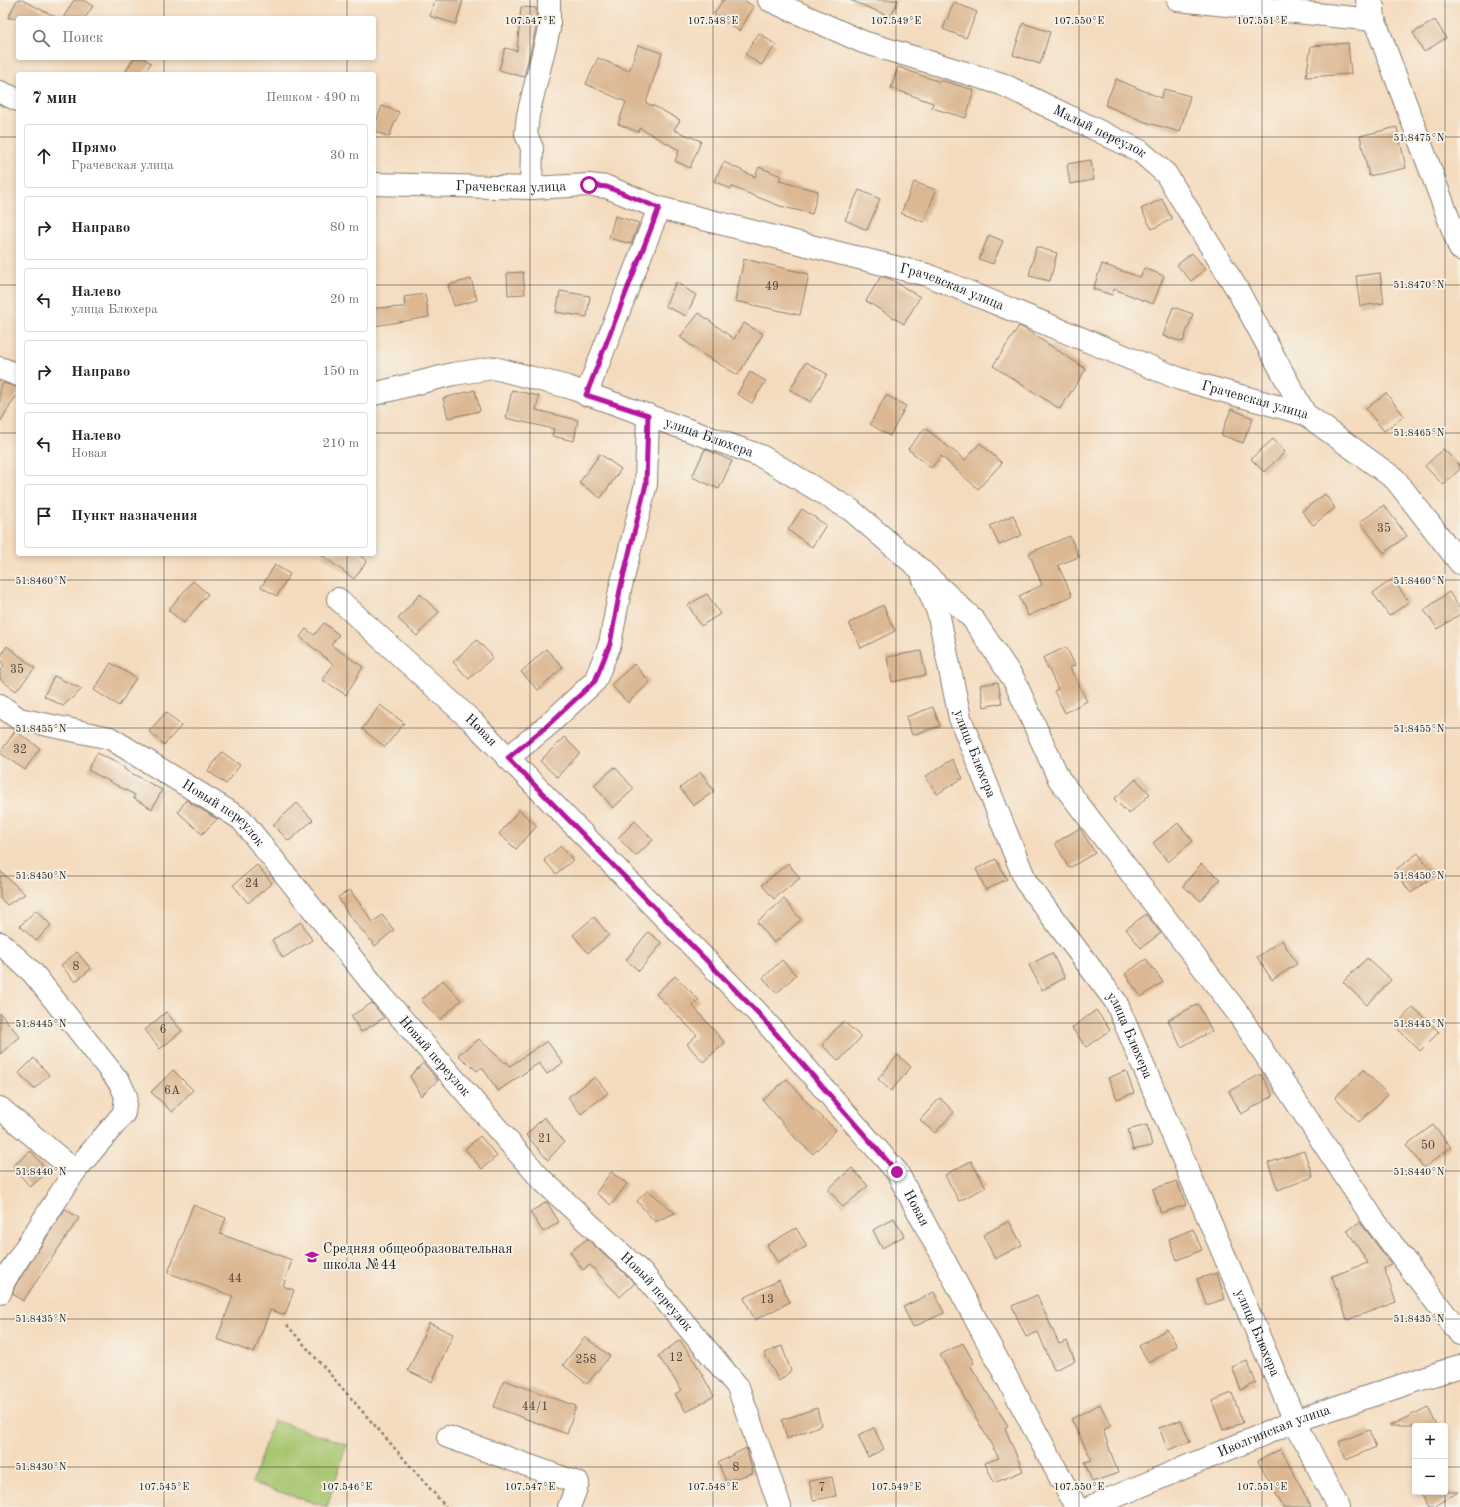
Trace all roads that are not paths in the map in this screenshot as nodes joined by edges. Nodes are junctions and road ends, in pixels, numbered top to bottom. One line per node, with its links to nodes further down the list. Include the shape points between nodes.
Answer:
1 (548, 0): 9 (street, via 549,29 528,115 526,134 532,148)
2 (769, 0): 16 (street, Малый переулок, via 863,42 1002,84 1140,151 1166,174 1237,289)
3 (1178, 0): 5 (street)
4 (1367, 0): 5 (street)
5 (1373, 10): 11 (street)
6 (0, 92): 7 (street)
7 (16, 99)
8 (376, 184): 9 (street, Грачевская улица)
9 (530, 188): 10 (street, Грачевская улица, via 589,185 607,187)
10 (659, 208): 15 (street); 16 (street, Грачевская улица, via 927,275 1180,379)
11 (1460, 249)
12 (0, 368): 13 (street)
13 (16, 374)
14 (376, 393): 15 (street, улица Блюхера, via 453,374 494,368 568,387)
15 (586, 395): 17 (street, улица Блюхера)
16 (1305, 414): 18 (street, Грачевская улица, via 1395,479)
17 (648, 415): 19 (street, улица Блюхера, via 761,456 851,510); 22 (street, via 646,484 620,590 610,644 598,674 595,681 547,726)
18 (1460, 563)
19 (921, 570): 27 (street, улица Блюхера, via 973,619 1014,680 1059,779 1237,1012 1374,1220); 29 (street, улица Блюхера, via 938,612 960,718 1026,882 1116,1002)
20 (338, 599): 22 (street, Новая, via 472,721)
21 (0, 705): 32 (street, Новый переулок, via 19,719 110,738 241,819 383,997 541,1179 644,1275 738,1388)
22 (508, 758): 33 (street, Новая, via 757,1012 897,1172)
23 (0, 943): 25 (street, via 33,973 120,1083 126,1096 124,1113)
24 (0, 1108): 25 (street)
25 (75, 1171): 26 (street, via 4,1281)
26 (0, 1293)
27 (1460, 1334)
28 (1460, 1366): 29 (street, Иволгинская улица)
29 (1296, 1421): 34 (street, Иволгинская улица); 35 (street, улица Блюхера)
30 (448, 1437): 31 (street, via 578,1483)
31 (569, 1507)
32 (780, 1507)
33 (1076, 1507)
34 (1091, 1507)
35 (1338, 1507)

